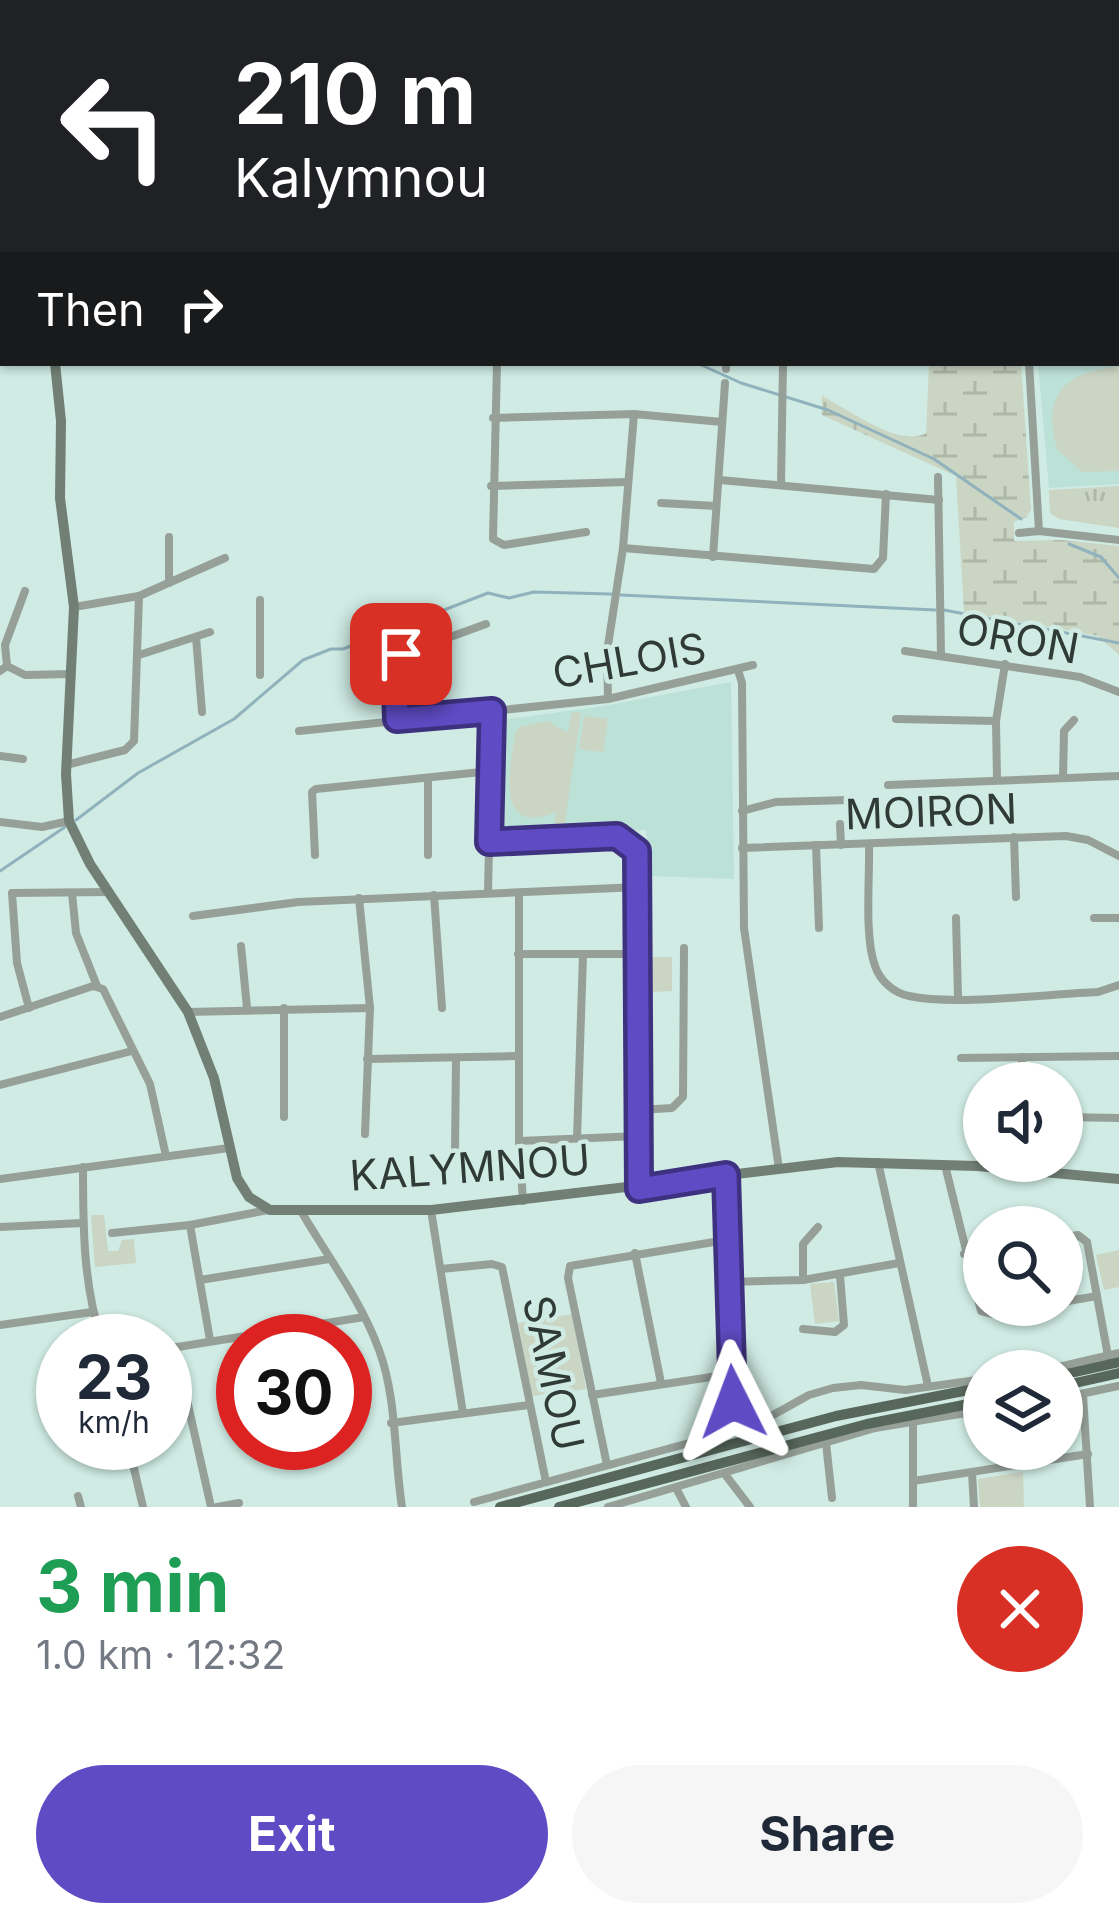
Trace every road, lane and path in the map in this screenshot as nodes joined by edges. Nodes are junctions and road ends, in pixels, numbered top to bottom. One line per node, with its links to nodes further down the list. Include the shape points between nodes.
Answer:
1 (55, 366): 30 (street)
2 (497, 366): 7 (street)
3 (783, 366): 12 (street)
4 (1029, 366): 18 (street)
5 (725, 383): 8 (street)
6 (634, 414): 7 (street); 8 (street); 11 (street)
7 (494, 418): 13 (street)
8 (722, 422): 10 (street)
9 (938, 477): 15 (street)
10 (720, 480): 12 (street); 17 (street)
11 (628, 482): 13 (street); 23 (street)
12 (781, 485): 14 (street)
13 (491, 486): 19 (street, via 491,535 500,545)
14 (886, 494): 15 (street); 24 (street, via 883,558 874,568)
15 (939, 500): 35 (street)
16 (661, 502): 17 (street)
17 (716, 506): 24 (street)
18 (1039, 531): 20 (street); 22 (street)
19 (586, 532)
20 (1019, 533)
21 (169, 537): 26 (street)
22 (1119, 539)
23 (623, 548): 24 (street); 44 (street)
24 (713, 557)
25 (225, 558): 26 (street)
26 (169, 583): 28 (street)
27 (25, 591): 39 (street)
28 (139, 596): 30 (street); 36 (street)
29 (260, 600): 42 (street)
30 (74, 608): 41 (street)
31 (485, 624): 47 (street, via 398,656)
32 (210, 632): 33 (street)
33 (196, 637): 36 (street); 46 (street)
34 (905, 651): 35 (street, ORON)
35 (940, 654): 38 (street, ORON)
36 (139, 655): 54 (street, via 132,746)
37 (752, 664): 40 (street, CHLOIS)
38 (1005, 664): 43 (street, ORON); 50 (street)
39 (3, 668): 41 (street)
40 (738, 670): 44 (street, CHLOIS); 62 (street)
41 (71, 674): 54 (street)
42 (260, 675)
43 (1119, 692)
44 (608, 699): 45 (street, CHLOIS)
45 (492, 711): 47 (street, CHLOIS); 55 (street)
46 (202, 712)
47 (397, 719): 51 (street, CHLOIS)
48 (896, 719): 50 (street)
49 (1074, 720): 57 (street, via 1064,731)
50 (996, 721): 59 (street)
51 (299, 731)
52 (0, 756): 53 (street)
53 (22, 759)
54 (66, 765): 63 (street)
55 (491, 771): 58 (street); 67 (street)
56 (1119, 776): 57 (street)
57 (1063, 778): 59 (street)
58 (428, 779): 72 (street); 73 (street, via 316,789)
59 (998, 779): 60 (street)
60 (888, 785)
61 (850, 800): 62 (street)
62 (742, 811): 71 (street)
63 (69, 821): 64 (street); 77 (street)
64 (0, 822)
65 (840, 824): 70 (street)
66 (1014, 837): 68 (street, MOIRON); 74 (street, MOIRON, via 1075,836); 81 (street)
67 (489, 842): 75 (street, via 624,838 639,856); 79 (street)
68 (869, 844): 70 (street, MOIRON); 95 (street, via 878,975 908,996)
69 (816, 845): 70 (street, MOIRON); 71 (street, MOIRON); 87 (street)
70 (841, 845)
71 (742, 848): 127 (street, via 747,970)
72 (428, 855)
73 (315, 856)
74 (1119, 856)
75 (639, 887): 78 (street); 91 (street)
76 (72, 892): 77 (street); 94 (street, via 76,932); 96 (street, via 12,893)
77 (109, 892): 101 (street)
78 (519, 892): 79 (street); 90 (street)
79 (488, 893): 80 (street)
80 (434, 895): 82 (street); 100 (street)
81 (1016, 897)
82 (359, 898): 83 (street); 99 (street)
83 (193, 916)
84 (1119, 917): 86 (street)
85 (956, 918): 95 (street)
86 (1094, 918)
87 (819, 928)
88 (241, 946): 97 (street)
89 (684, 948): 112 (street, via 683,1097 672,1108)
90 (518, 953): 92 (street); 104 (street)
91 (640, 954): 92 (street); 112 (street)
92 (583, 955): 118 (street)
93 (1119, 985): 95 (street)
94 (97, 986): 96 (street); 103 (street)
95 (958, 998)
96 (29, 1008): 102 (street)
97 (247, 1008): 98 (street); 101 (street)
98 (284, 1008): 99 (street); 113 (street)
99 (370, 1008): 109 (street)
100 (442, 1008)
101 (188, 1012): 120 (street)
102 (0, 1017)
103 (132, 1051): 111 (street); 122 (street, via 150,1084)
104 (518, 1056): 107 (street); 119 (street)
105 (1119, 1056): 106 (street)
106 (1022, 1057): 108 (street); 110 (street)
107 (456, 1058): 109 (street); 121 (street)
108 (961, 1058)
109 (367, 1059): 116 (street)
110 (1022, 1062)
111 (0, 1085)
112 (639, 1110): 117 (street)
113 (284, 1117)
114 (1083, 1117): 115 (street)
115 (1119, 1118)
116 (365, 1134)
117 (639, 1136): 118 (street); 132 (street)
118 (578, 1138): 119 (street)
119 (519, 1141): 133 (street)
120 (229, 1148): 122 (street); 134 (street, via 244,1191)
121 (455, 1151)
122 (166, 1156): 126 (street)
123 (878, 1162): 124 (street, KALYMNOU); 127 (street, KALYMNOU); 147 (street)
124 (945, 1165): 125 (street, KALYMNOU); 144 (street)
125 (963, 1165)
126 (83, 1167): 130 (street); 137 (street)
127 (779, 1169): 129 (street, KALYMNOU)
128 (1083, 1174): 131 (street, KALYMNOU)
129 (726, 1175): 132 (street, KALYMNOU); 143 (street)
130 (0, 1179)
131 (1119, 1179)
132 (639, 1189): 133 (street, KALYMNOU)
133 (524, 1202): 135 (street, KALYMNOU)
134 (270, 1210): 136 (street, KALYMNOU); 138 (street, KALYMNOU)
135 (431, 1210): 136 (street, KALYMNOU); 148 (street)
136 (301, 1211): 146 (street)
137 (83, 1223): 139 (street); 155 (street)
138 (190, 1226): 141 (street, KALYMNOU); 150 (street)
139 (0, 1227)
140 (818, 1228): 151 (street, via 803,1244)
141 (112, 1233)
142 (1083, 1237): 153 (street)
143 (726, 1240): 145 (street); 152 (street)
144 (963, 1249)
145 (635, 1253): 170 (street); 175 (street, via 576,1262 568,1271)
146 (329, 1259): 150 (street); 156 (street)
147 (899, 1263): 149 (street); 172 (street)
148 (440, 1269): 177 (street, SAMOU, via 502,1267); 179 (street)
149 (840, 1276): 151 (street); 158 (street, via 844,1325)
150 (200, 1280): 161 (street)
151 (803, 1280): 152 (street)
152 (728, 1282): 168 (street)
153 (1097, 1295): 154 (street); 164 (street)
154 (1083, 1298)
155 (92, 1312): 157 (street)
156 (362, 1314)
157 (0, 1325)
158 (803, 1330)
159 (372, 1335): 182 (street)
160 (216, 1339): 161 (street)
161 (210, 1340): 162 (street)
162 (192, 1344)
163 (1119, 1352): 164 (street)
164 (1114, 1359): 165 (street); 166 (main road)
165 (1083, 1364)
166 (1083, 1369)
167 (1119, 1373): 169 (main road)
168 (730, 1374): 170 (street); 184 (street)
169 (1083, 1381)
170 (662, 1383): 175 (street)
171 (963, 1384): 172 (street)
172 (928, 1386): 184 (street, via 833,1388)
173 (1118, 1386): 176 (street)
174 (963, 1388): 200 (main road)
175 (592, 1395): 187 (street)
176 (1083, 1395): 186 (street)
177 (529, 1405): 179 (street); 192 (street, SAMOU)
178 (963, 1405): 201 (main road)
179 (463, 1413): 182 (street)
180 (963, 1414): 181 (street)
181 (913, 1421): 185 (street); 191 (street)
182 (391, 1424): 199 (street)
183 (192, 1428): 198 (street)
184 (735, 1431): 187 (street)
185 (826, 1443): 189 (street); 194 (street)
186 (1088, 1454): 190 (street); 207 (street)
187 (607, 1466): 192 (street)
188 (134, 1470): 197 (street)
189 (724, 1473): 193 (street); 204 (street)
190 (972, 1473): 191 (street); 206 (street)
191 (913, 1480): 205 (street)
192 (546, 1482): 195 (street)
193 (676, 1488): 202 (street); 203 (street)
194 (832, 1498)
195 (474, 1502)
196 (239, 1503): 198 (street)
197 (143, 1507)
198 (214, 1507)
199 (402, 1507)
200 (500, 1507)
201 (559, 1507)
202 (608, 1507)
203 (686, 1507)
204 (750, 1507)
205 (913, 1507)
206 (974, 1507)
207 (1090, 1507)

